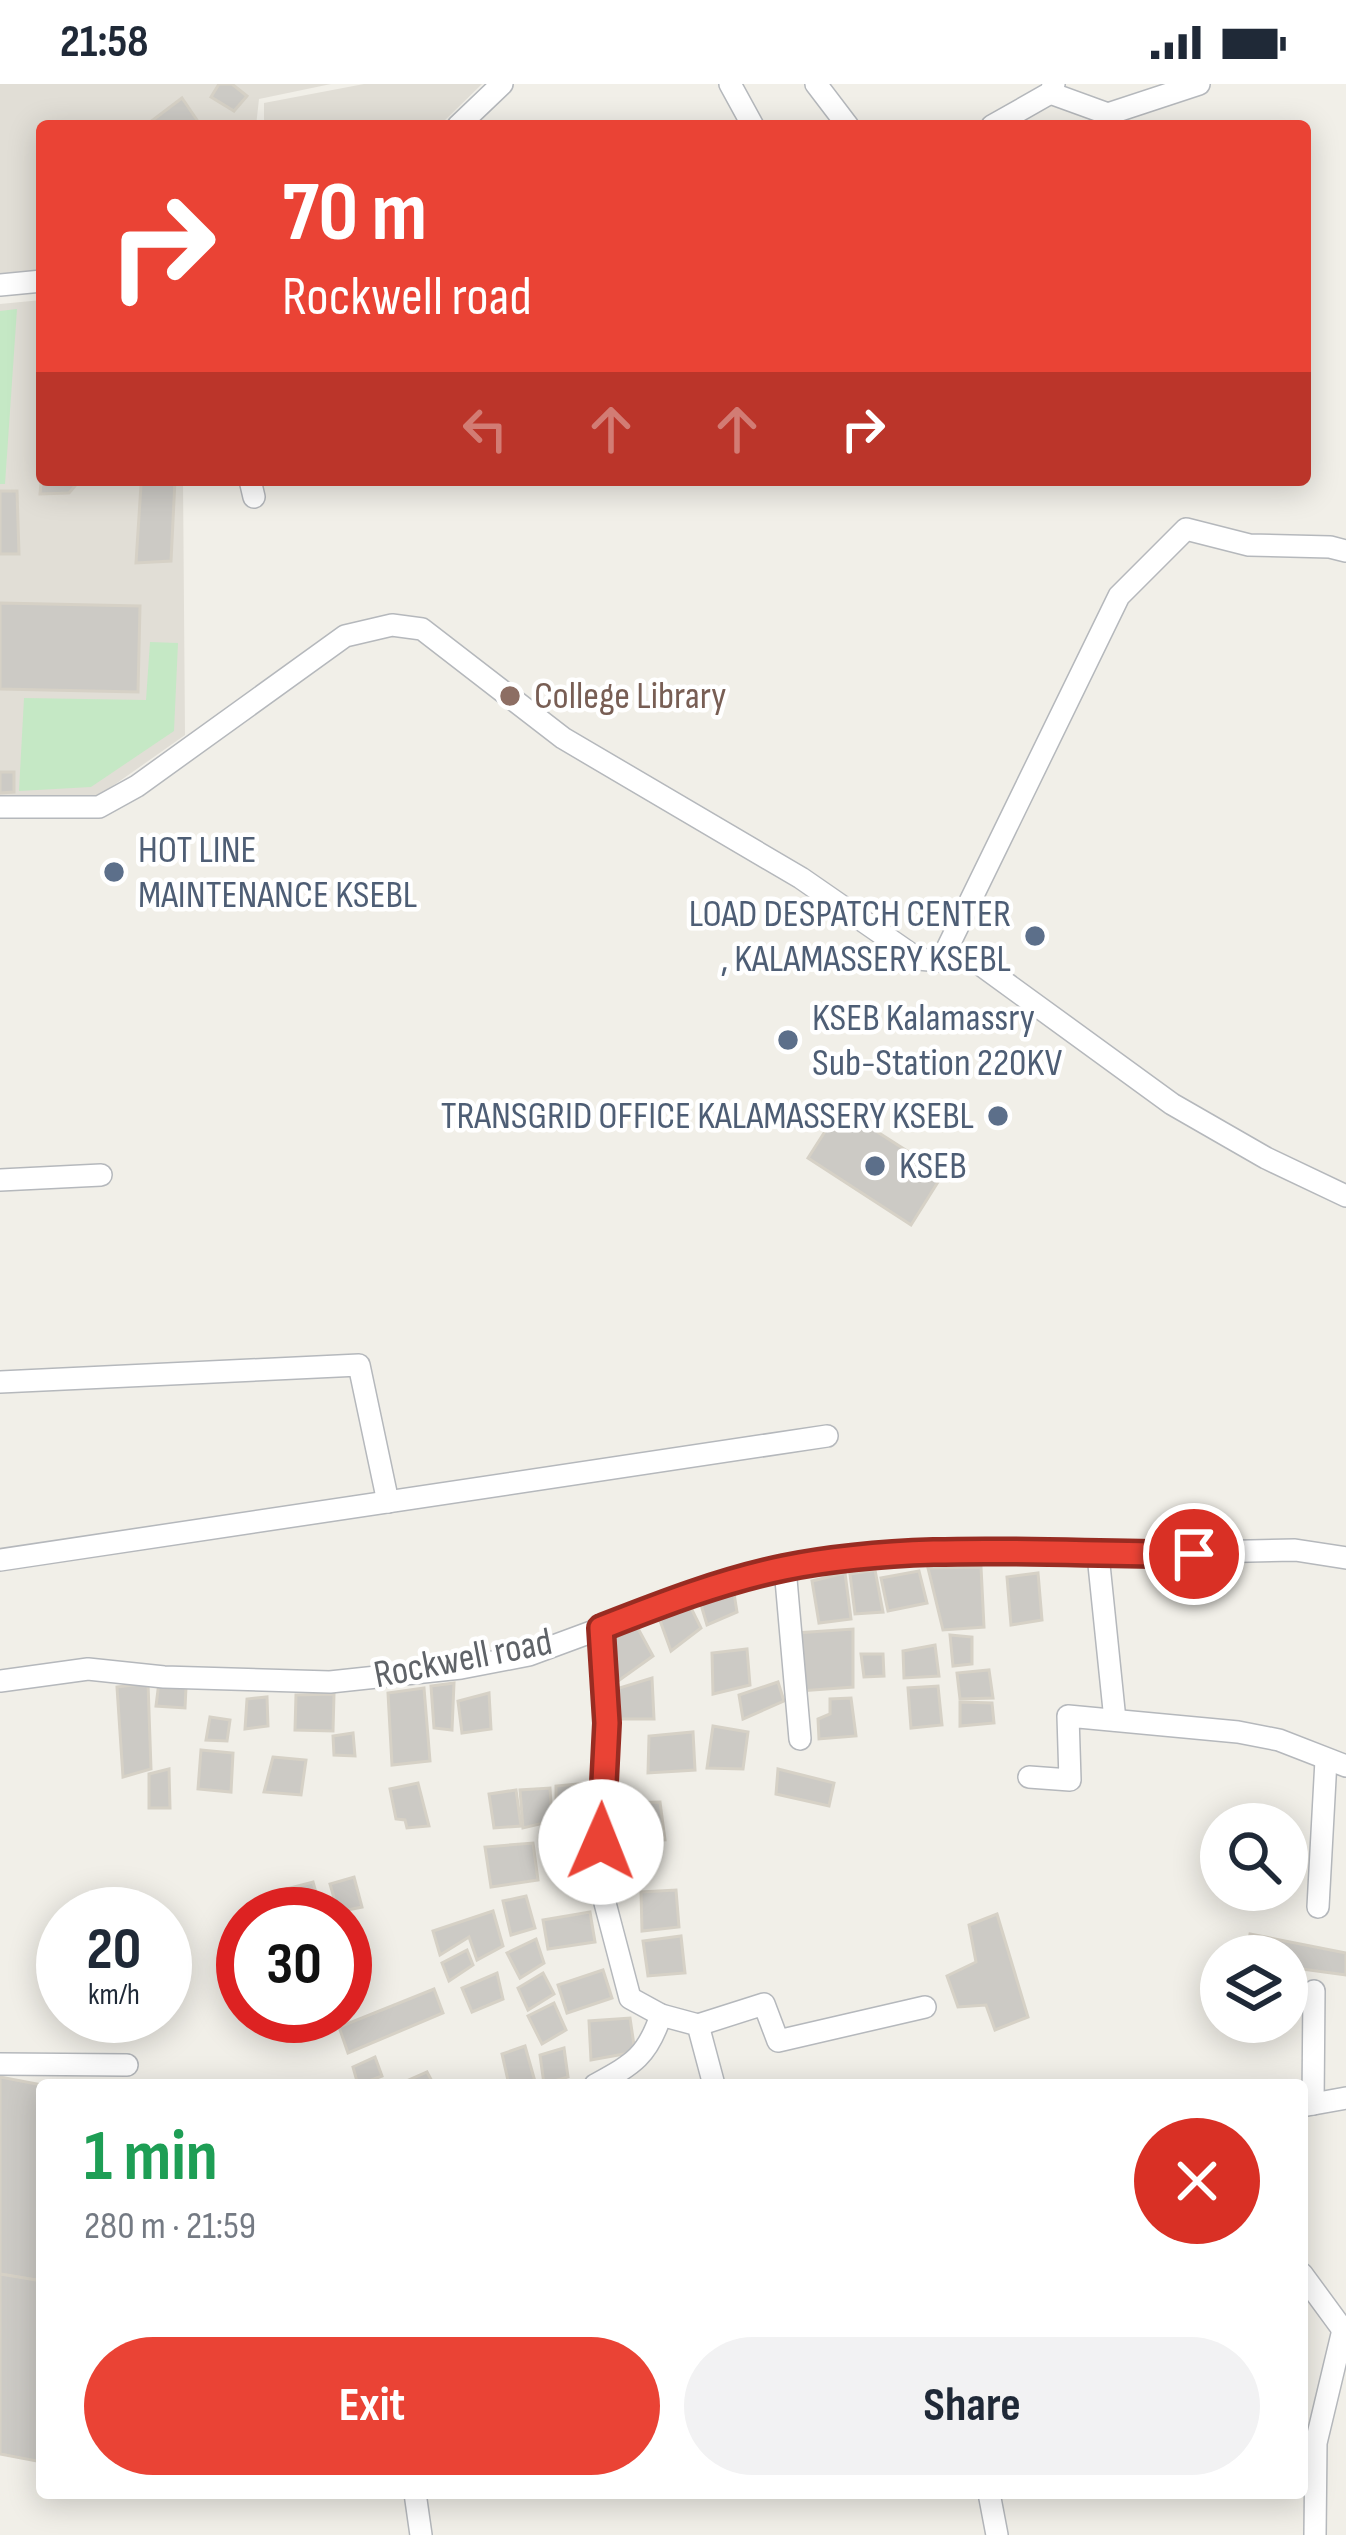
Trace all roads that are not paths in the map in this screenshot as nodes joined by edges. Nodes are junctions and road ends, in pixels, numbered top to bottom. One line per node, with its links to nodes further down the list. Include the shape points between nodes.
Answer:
1 (502, 84): 6 (street)
2 (730, 84): 7 (street)
3 (816, 84): 8 (street)
4 (1199, 84): 5 (street, via 1108,114)
5 (1052, 89): 9 (street)
6 (464, 120)
7 (750, 120)
8 (843, 120)
9 (1002, 120)
10 (36, 282): 11 (street)
11 (0, 285)
12 (1346, 551): 14 (street, via 1249,545 1186,529 1118,596)
13 (0, 807): 14 (street, via 99,807 345,636 422,629 563,738 801,878 918,959)
14 (941, 961): 17 (street, via 970,957 1172,1104)
15 (100, 1175): 16 (street)
16 (0, 1180)
17 (1346, 1196)
18 (0, 1382): 20 (street, via 359,1365)
19 (827, 1436): 20 (street)
20 (388, 1502): 23 (street)
21 (1098, 1555): 22 (street, Rockwell road, via 1295,1550); 24 (street, Rockwell road, via 934,1551); 27 (street)
22 (1346, 1558)
23 (0, 1560)
24 (784, 1568): 25 (street, Rockwell road); 28 (street)
25 (601, 1628): 26 (street, Rockwell road, via 529,1655 330,1682 88,1670); 34 (street, via 605,1903 630,1998)
26 (0, 1681)
27 (1114, 1720): 29 (street, via 1238,1732); 30 (street, via 1068,1716 1070,1780)
28 (800, 1738)
29 (1336, 1763): 31 (street)
30 (1029, 1777)
31 (1318, 1907)
32 (1314, 1991): 40 (street)
33 (925, 2007): 35 (street, via 778,2041 764,2004)
34 (661, 2014): 35 (street); 38 (street, via 635,2063)
35 (698, 2025): 39 (street)
36 (0, 2063): 37 (street)
37 (127, 2065)
38 (607, 2079)
39 (712, 2079)
40 (1308, 2089)
41 (1346, 2098): 42 (street)
42 (1308, 2105)
43 (1308, 2282): 44 (street)
44 (1345, 2332): 50 (street, via 1316,2444)
45 (1346, 2361): 51 (street, via 1322,2420)
46 (416, 2499): 48 (street)
47 (990, 2499): 49 (street)
48 (421, 2535)
49 (997, 2535)
50 (1315, 2535)
51 (1329, 2535)

